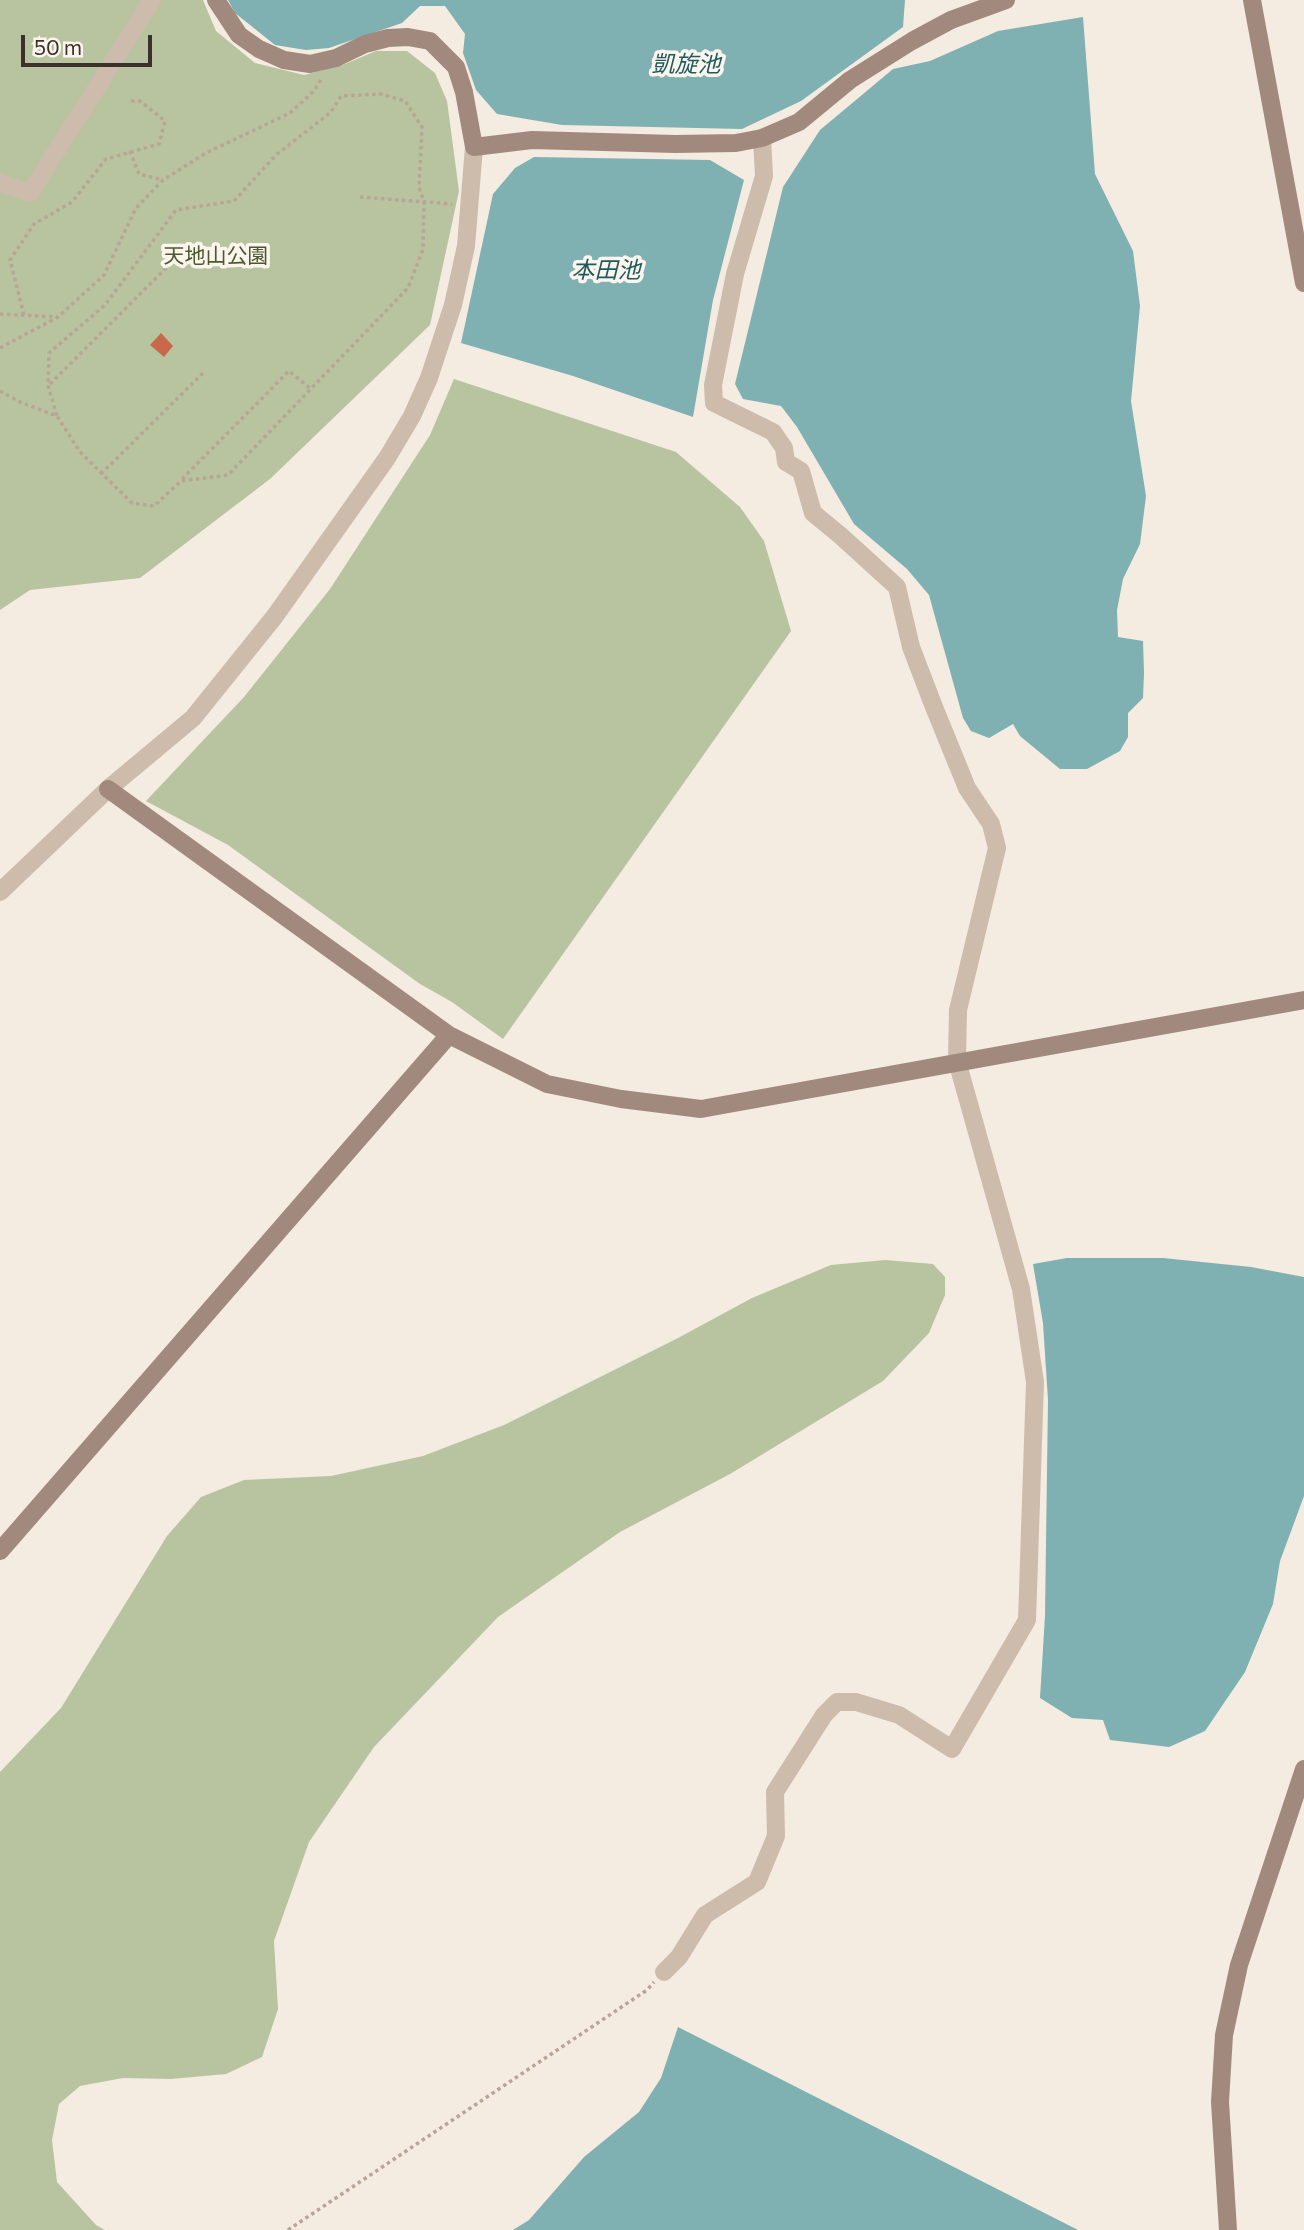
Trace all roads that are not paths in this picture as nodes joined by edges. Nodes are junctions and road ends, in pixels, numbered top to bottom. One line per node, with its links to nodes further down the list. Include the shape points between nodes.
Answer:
1 (152, 0): 7 (street, via 30,193)
2 (216, 0): 6 (street, via 239,35 284,60 310,64 388,38 430,41 456,67)
3 (1006, 0): 5 (street, via 951,20 912,41 850,79 799,122)
4 (1252, 0): 8 (street)
5 (762, 138): 6 (street, via 699,144 532,140); 13 (street, via 764,176 735,274 713,385 714,404 773,432 784,448 786,462 800,471 813,513 897,587 911,647 934,707 967,788 991,824 997,848 958,1010)
6 (474, 147): 9 (street, via 466,246 453,305 412,416 275,616 194,718)
7 (0, 183)
8 (1304, 283)
9 (108, 789): 10 (street); 12 (street)
10 (0, 892)
11 (1304, 1000): 13 (street)
12 (449, 1035): 13 (street, via 547,1084 701,1109); 14 (street)
13 (957, 1061): 16 (street, via 1021,1289 1035,1382 1027,1620 952,1749 899,1715 856,1702 837,1702 775,1792 776,1836 757,1882 705,1915)
14 (0, 1551)
15 (1304, 1769): 17 (street, via 1239,1965 1224,2035 1220,2102)
16 (664, 1972)
17 (1228, 2230)

